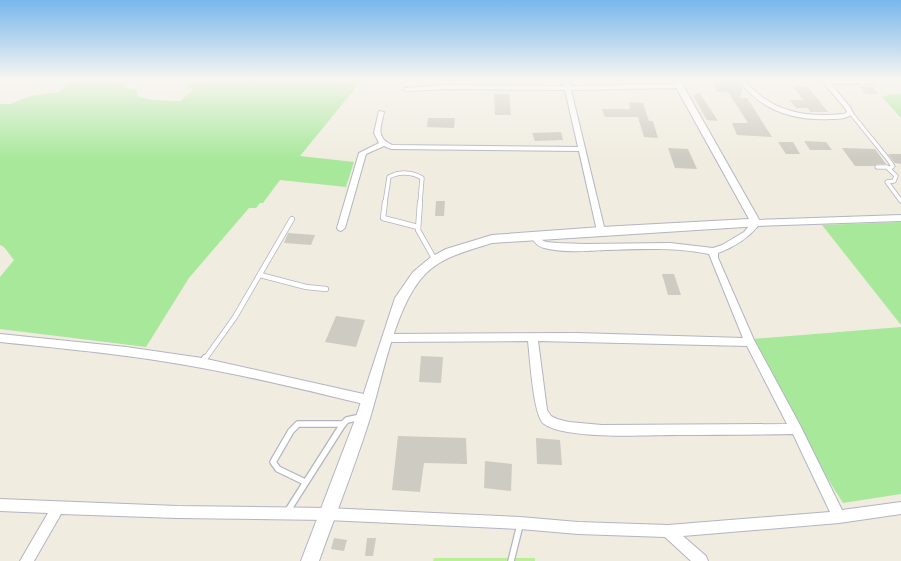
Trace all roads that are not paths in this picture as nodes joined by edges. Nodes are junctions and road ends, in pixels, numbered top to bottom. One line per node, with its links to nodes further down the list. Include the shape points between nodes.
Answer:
1 (572, 106): 8 (street)
2 (690, 106): 14 (street)
3 (772, 106): 6 (street, via 788,114 806,117 838,118)
4 (846, 106): 6 (street)
5 (381, 112): 7 (street, via 377,135)
6 (850, 112): 10 (lane, via 871,134 894,166)
7 (384, 144): 8 (street, via 391,147); 16 (street, via 363,153)
8 (582, 149): 17 (street)
9 (877, 167): 10 (lane)
10 (888, 169): 11 (lane, via 896,176 894,181 887,182)
11 (901, 201)
12 (901, 218): 14 (street)
13 (292, 219): 21 (lane)
14 (756, 224): 17 (street); 19 (street, via 747,234)
15 (418, 227): 15 (lane, via 422,178 414,174 391,175 382,218); 20 (lane)
16 (341, 228)
17 (601, 231): 18 (street)
18 (535, 236): 19 (street, via 545,246 596,248 664,245); 20 (street, via 492,239 450,252)
19 (713, 251): 26 (street)
20 (435, 260): 25 (street, via 417,275 401,298)
21 (260, 275): 22 (lane, via 306,287); 27 (lane, via 235,317)
22 (326, 289)
23 (532, 337): 25 (street); 26 (street); 31 (street, via 542,411 547,420 556,424 602,430)
24 (0, 338): 27 (street, via 114,349)
25 (387, 338): 28 (street)
26 (750, 342): 31 (street)
27 (202, 363): 28 (street)
28 (368, 400): 29 (street)
29 (362, 417): 30 (lane, via 348,420); 37 (street)
30 (343, 424): 32 (lane); 32 (lane, via 298,424 291,431 273,462 278,469)
31 (796, 429): 38 (street)
32 (305, 482): 36 (lane)
33 (0, 505): 34 (street)
34 (58, 507): 36 (street); 41 (street)
35 (901, 508): 38 (street)
36 (286, 514): 37 (street)
37 (327, 514): 39 (street); 42 (street)
38 (839, 517): 40 (street)
39 (520, 523): 40 (street); 43 (lane)
40 (668, 531): 44 (street)
41 (27, 561)
42 (310, 561)
43 (511, 561)
44 (701, 561)

